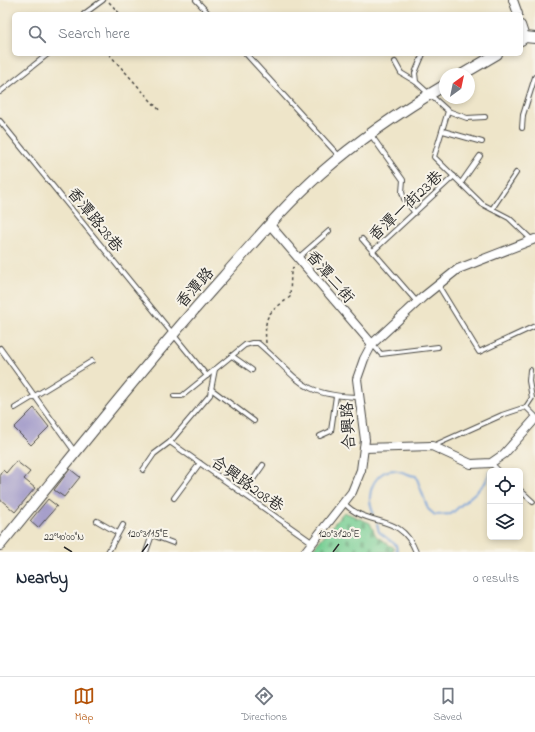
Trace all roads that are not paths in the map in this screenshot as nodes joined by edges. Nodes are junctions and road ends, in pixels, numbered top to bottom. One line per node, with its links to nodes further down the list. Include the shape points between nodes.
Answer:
1 (103, 0): 4 (lane)
2 (196, 0): 5 (lane)
3 (512, 0): 6 (street)
4 (87, 12)
5 (207, 12)
6 (517, 12)
7 (523, 38): 8 (street)
8 (535, 38)
9 (45, 56): 18 (lane)
10 (248, 56): 28 (lane)
11 (422, 56): 16 (lane, via 415,73)
12 (494, 56): 14 (street)
13 (395, 62): 16 (lane, via 400,73)
14 (473, 68)
15 (535, 78): 23 (lane, via 523,116)
16 (416, 82): 19 (lane)
17 (439, 89): 19 (street, 香潭路)
18 (0, 92)
19 (430, 94): 20 (lane); 25 (street, 香潭路)
20 (448, 111): 21 (lane, via 467,118); 24 (lane)
21 (485, 117)
22 (0, 121): 43 (lane, 香潭路28巷)
23 (522, 128)
24 (443, 131): 26 (lane); 30 (lane, via 434,156)
25 (370, 133): 28 (street, 香潭路); 33 (lane, via 403,180 404,199)
26 (482, 142)
27 (480, 156): 31 (lane)
28 (340, 157): 34 (street, 香潭路, via 320,173)
29 (516, 173): 32 (lane)
30 (454, 176): 31 (lane); 33 (lane, 香潭一街23巷)
31 (461, 183): 32 (lane, via 482,204)
32 (492, 209): 36 (lane, via 509,218)
33 (415, 213): 38 (lane, 香潭一街23巷)
34 (270, 225): 39 (street, 香潭二街); 43 (street, 香潭路)
35 (330, 231): 39 (lane)
36 (534, 239): 40 (street, 合興路, via 458,269)
37 (362, 240): 38 (lane)
38 (372, 252): 41 (lane)
39 (297, 258): 44 (street, 香潭二街)
40 (438, 285): 41 (street, 合興路); 42 (lane, via 479,352)
41 (417, 302): 44 (street, 合興路)
42 (535, 326)
43 (173, 333): 52 (lane, 香潭路28巷); 67 (street, 香潭路)
44 (372, 344): 45 (lane, via 381,354); 57 (street, 合興路, via 357,379)
45 (438, 347)
46 (0, 348): 54 (lane)
47 (232, 356): 49 (lane); 50 (lane); 56 (lane, via 245,345 258,343 296,381 315,391)
48 (92, 361): 54 (lane)
49 (215, 369): 52 (lane); 53 (lane)
50 (252, 370)
51 (530, 370): 58 (lane, via 528,381 532,398)
52 (207, 376): 55 (lane, via 182,396)
53 (211, 389): 62 (lane); 64 (lane, via 210,395)
54 (35, 396): 59 (lane); 67 (lane)
55 (174, 396)
56 (336, 396): 57 (lane); 63 (lane, via 331,431)
57 (360, 396): 66 (street, 合興路)
58 (526, 407): 60 (lane); 65 (lane)
59 (15, 408)
60 (535, 416)
61 (535, 419): 69 (street, via 504,454)
62 (254, 421)
63 (320, 436)
64 (170, 442): 68 (lane, 合興路208巷); 72 (lane, via 154,454)
65 (432, 446): 66 (street); 69 (street, via 471,464)
66 (364, 448): 77 (street, 合興路, via 361,470 352,492)
67 (76, 453): 83 (street, 香潭路)
68 (200, 463): 73 (lane, 合興路208巷); 75 (lane)
69 (491, 464): 71 (lane)
70 (263, 465): 73 (lane)
71 (496, 468)
72 (143, 470)
73 (242, 494): 82 (lane, 合興路208巷)
74 (523, 494): 76 (lane)
75 (174, 498)
76 (533, 502)
77 (344, 503): 82 (street, 合興路); 87 (lane, via 357,513 402,530 409,537)
78 (97, 521): 80 (lane)
79 (123, 525): 80 (lane)
80 (118, 533): 84 (lane)
81 (173, 543): 85 (lane, via 152,534)
82 (313, 543): 86 (street, 合興路)
83 (0, 545)
84 (108, 552)
85 (146, 552)
86 (305, 552)
87 (416, 552)

